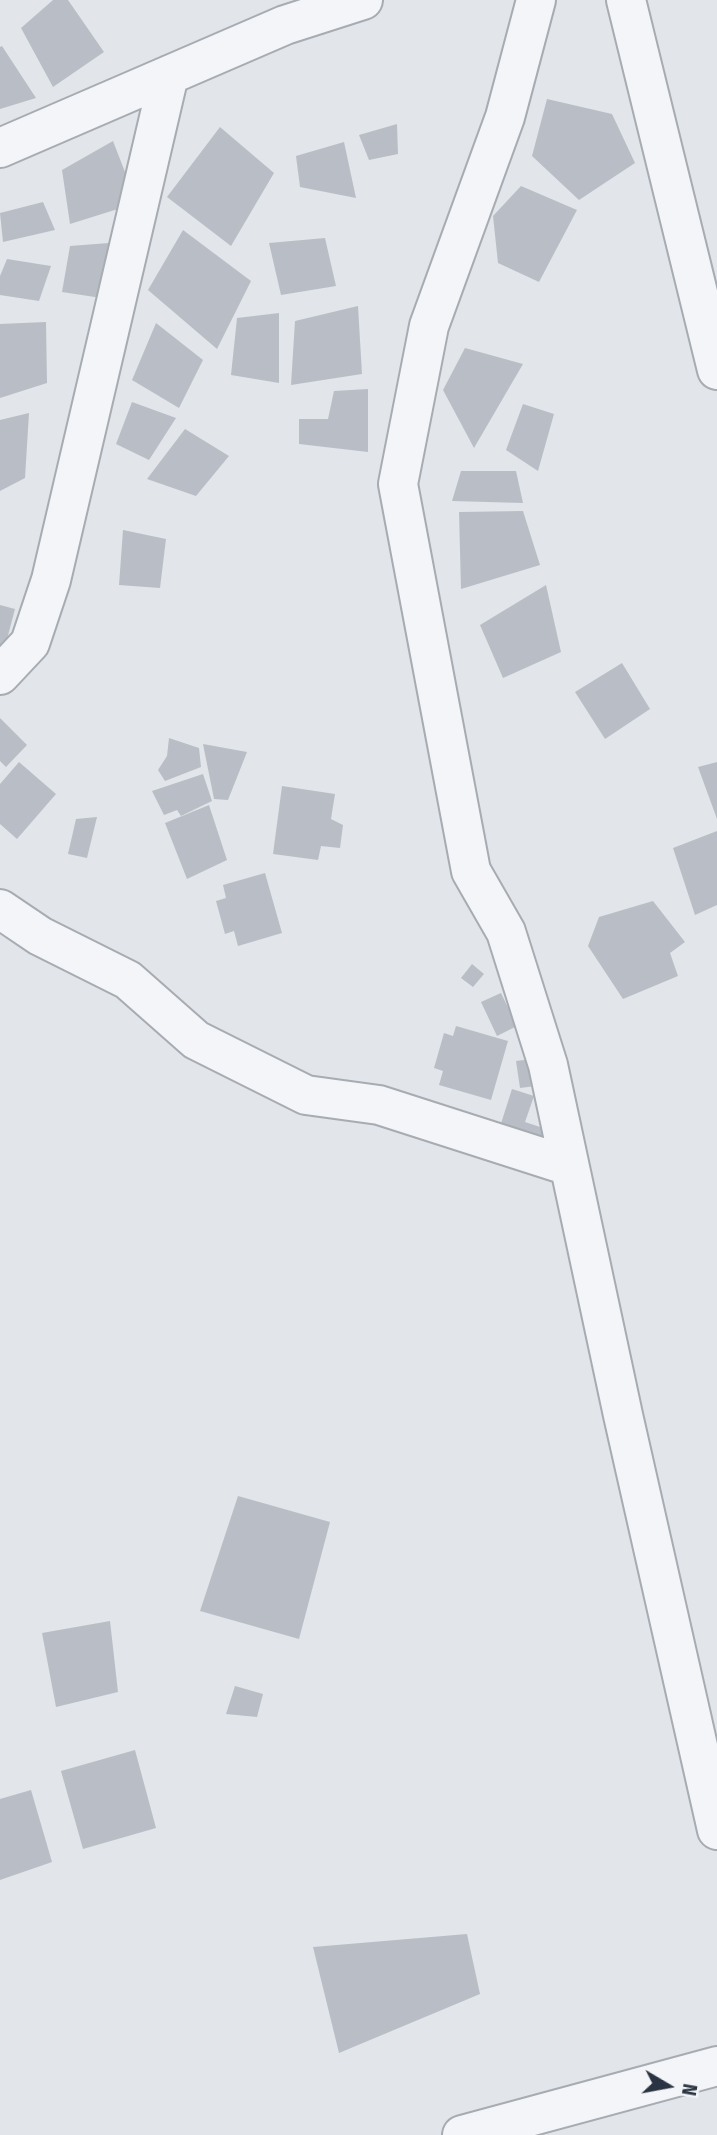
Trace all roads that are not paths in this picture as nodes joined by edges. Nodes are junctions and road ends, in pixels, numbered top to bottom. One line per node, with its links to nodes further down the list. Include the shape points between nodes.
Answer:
1 (363, 0): 4 (street)
2 (536, 0): 10 (street, via 505,117 429,326 398,484 471,871 506,932 548,1065)
3 (626, 0): 7 (street)
4 (279, 13): 5 (street)
5 (169, 75): 6 (street); 8 (street, via 51,580 30,643)
6 (0, 148)
7 (717, 370)
8 (0, 675)
9 (0, 909): 10 (street, via 40,936 128,981 196,1040 306,1096 379,1105)
10 (569, 1166): 11 (street)
11 (717, 1830)
12 (717, 2066): 13 (street)
13 (462, 2135)

